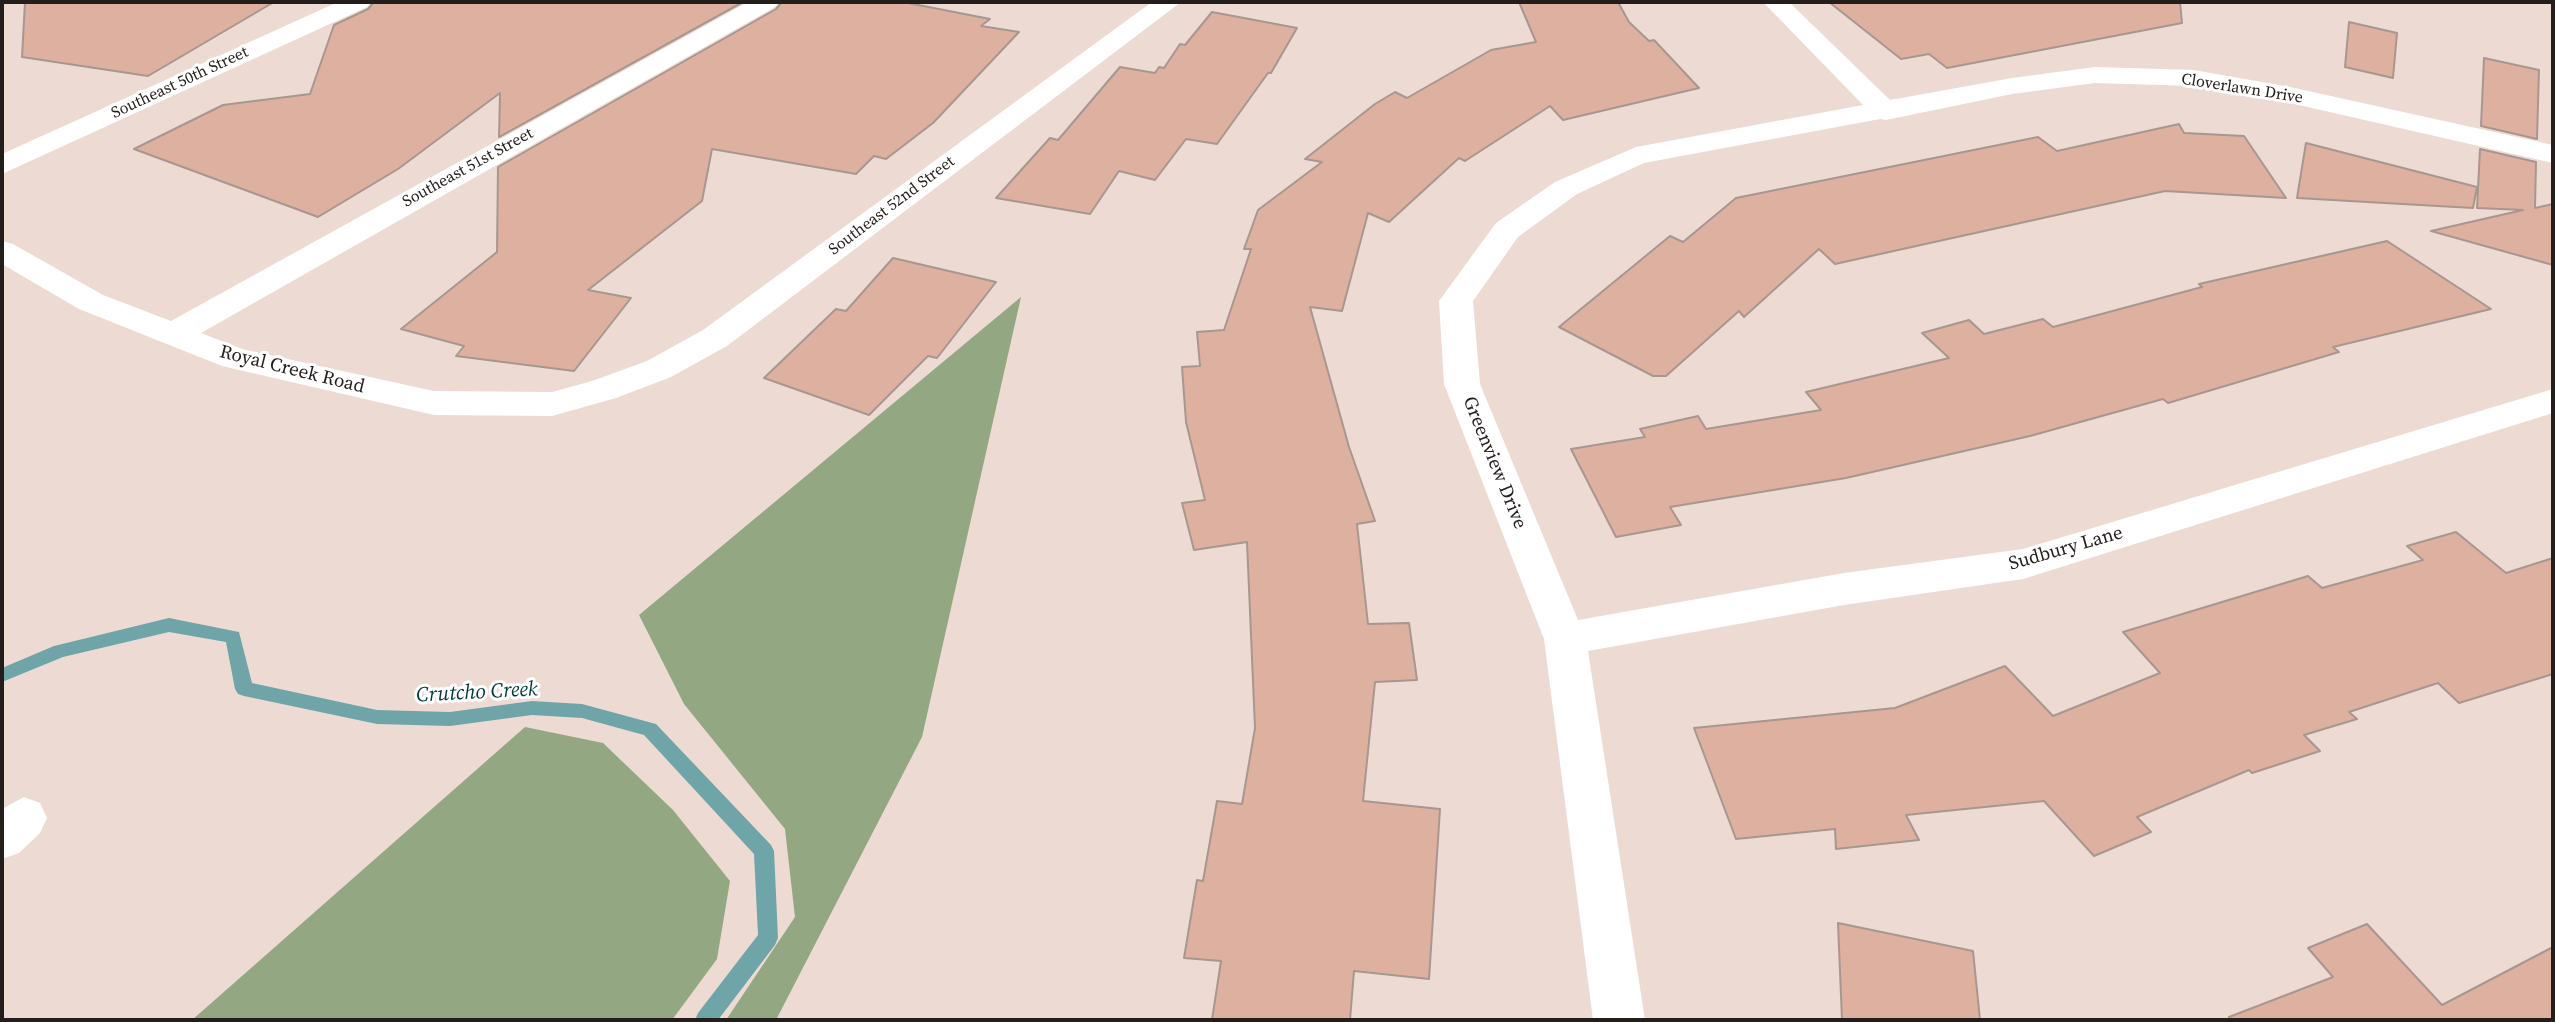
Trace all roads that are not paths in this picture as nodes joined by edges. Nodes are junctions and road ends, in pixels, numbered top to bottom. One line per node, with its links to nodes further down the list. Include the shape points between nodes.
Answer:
1 (358, 2): 7 (street, Southeast 50th Street)
2 (765, 2): 9 (street, Southeast 51st Street)
3 (1168, 2): 10 (street, Southeast 52nd Street, via 715,338 659,369)
4 (1775, 2): 5 (street)
5 (1886, 112): 6 (street, Cloverlawn Drive, via 2012,86 2095,75 2194,78); 12 (street, Greenview Drive, via 1636,156 1566,188 1507,230 1456,301 1462,384)
6 (2553, 154)
7 (2, 165)
8 (2, 251): 9 (street, Royal Creek Road, via 91,302)
9 (171, 335): 10 (street, Royal Creek Road, via 234,358 433,403 552,404)
10 (603, 390)
11 (2553, 401): 12 (street, Sudbury Lane, via 2023,564 1844,589)
12 (1565, 639): 13 (street, Greenview Drive)
13 (1619, 1020)

